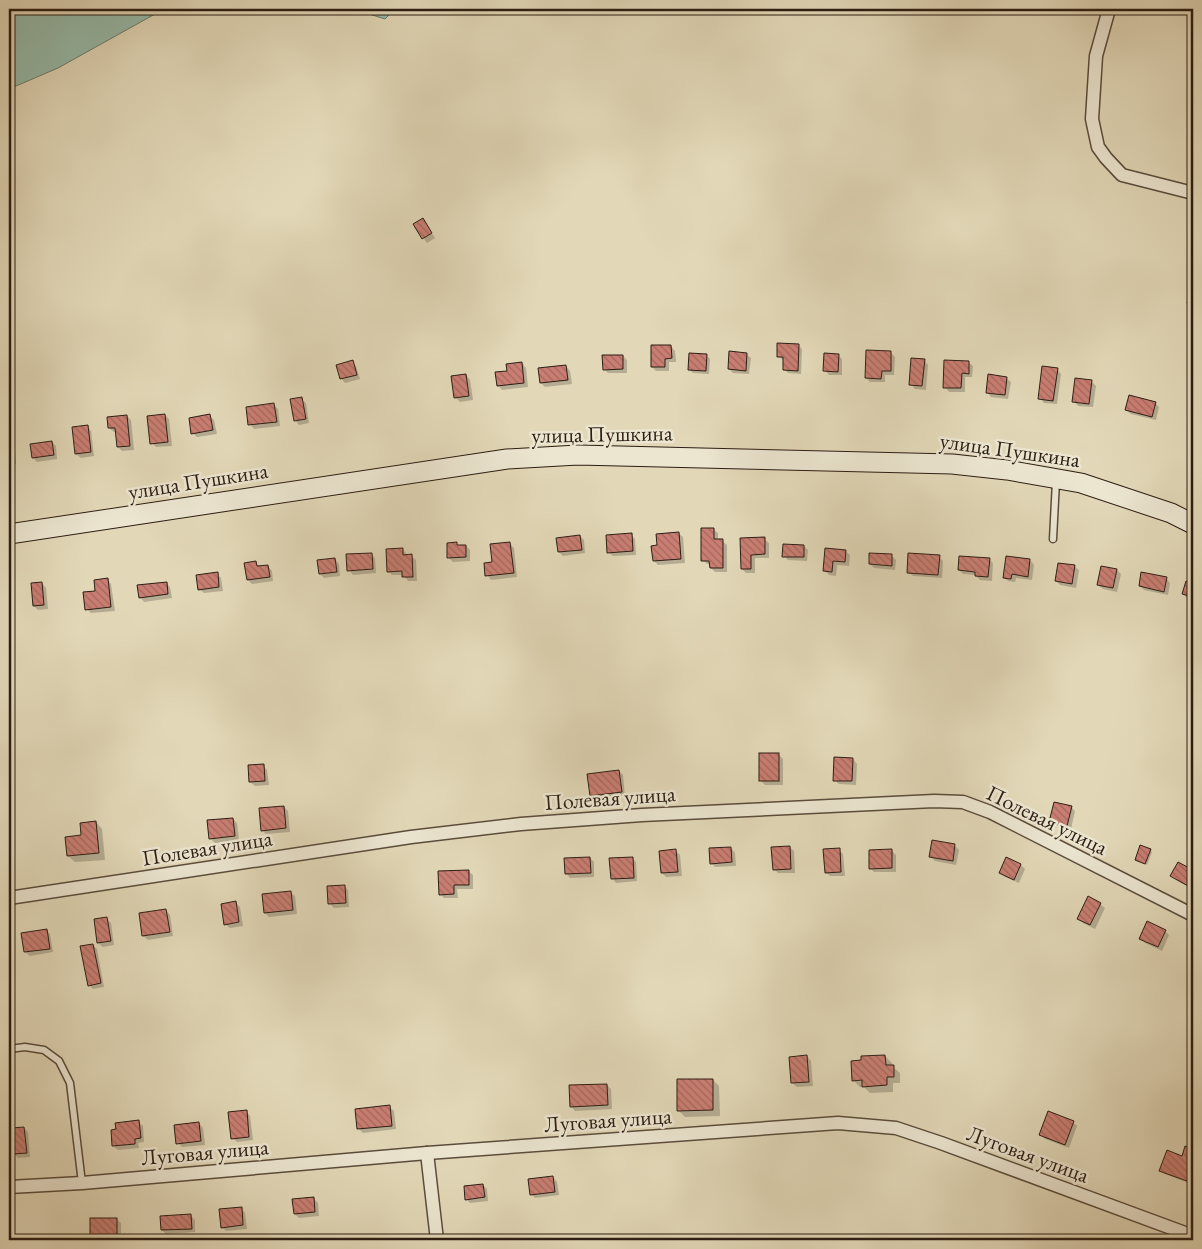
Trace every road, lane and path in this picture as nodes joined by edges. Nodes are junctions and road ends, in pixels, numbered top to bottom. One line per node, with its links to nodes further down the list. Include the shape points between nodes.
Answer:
1 (1109, 9): 2 (street, via 1096,56 1092,119 1098,147 1122,175)
2 (1193, 193)
3 (1057, 478): 4 (main road, улица Пушкина, via 1171,513); 5 (main road, улица Пушкина, via 952,464 578,455 507,459); 6 (lane)
4 (1193, 524)
5 (9, 534)
6 (1053, 539)
7 (9, 898): 8 (street, Полевая улица, via 411,837 521,824 934,801 963,802 990,812)
8 (1193, 915)
9 (9, 1049): 11 (lane, via 44,1050 59,1061 70,1083)
10 (427, 1153): 11 (street, Луговая улица); 13 (street, Луговая улица, via 838,1123 896,1128); 14 (street)
11 (82, 1183): 12 (street, Луговая улица)
12 (9, 1187)
13 (1193, 1236)
14 (437, 1240)

